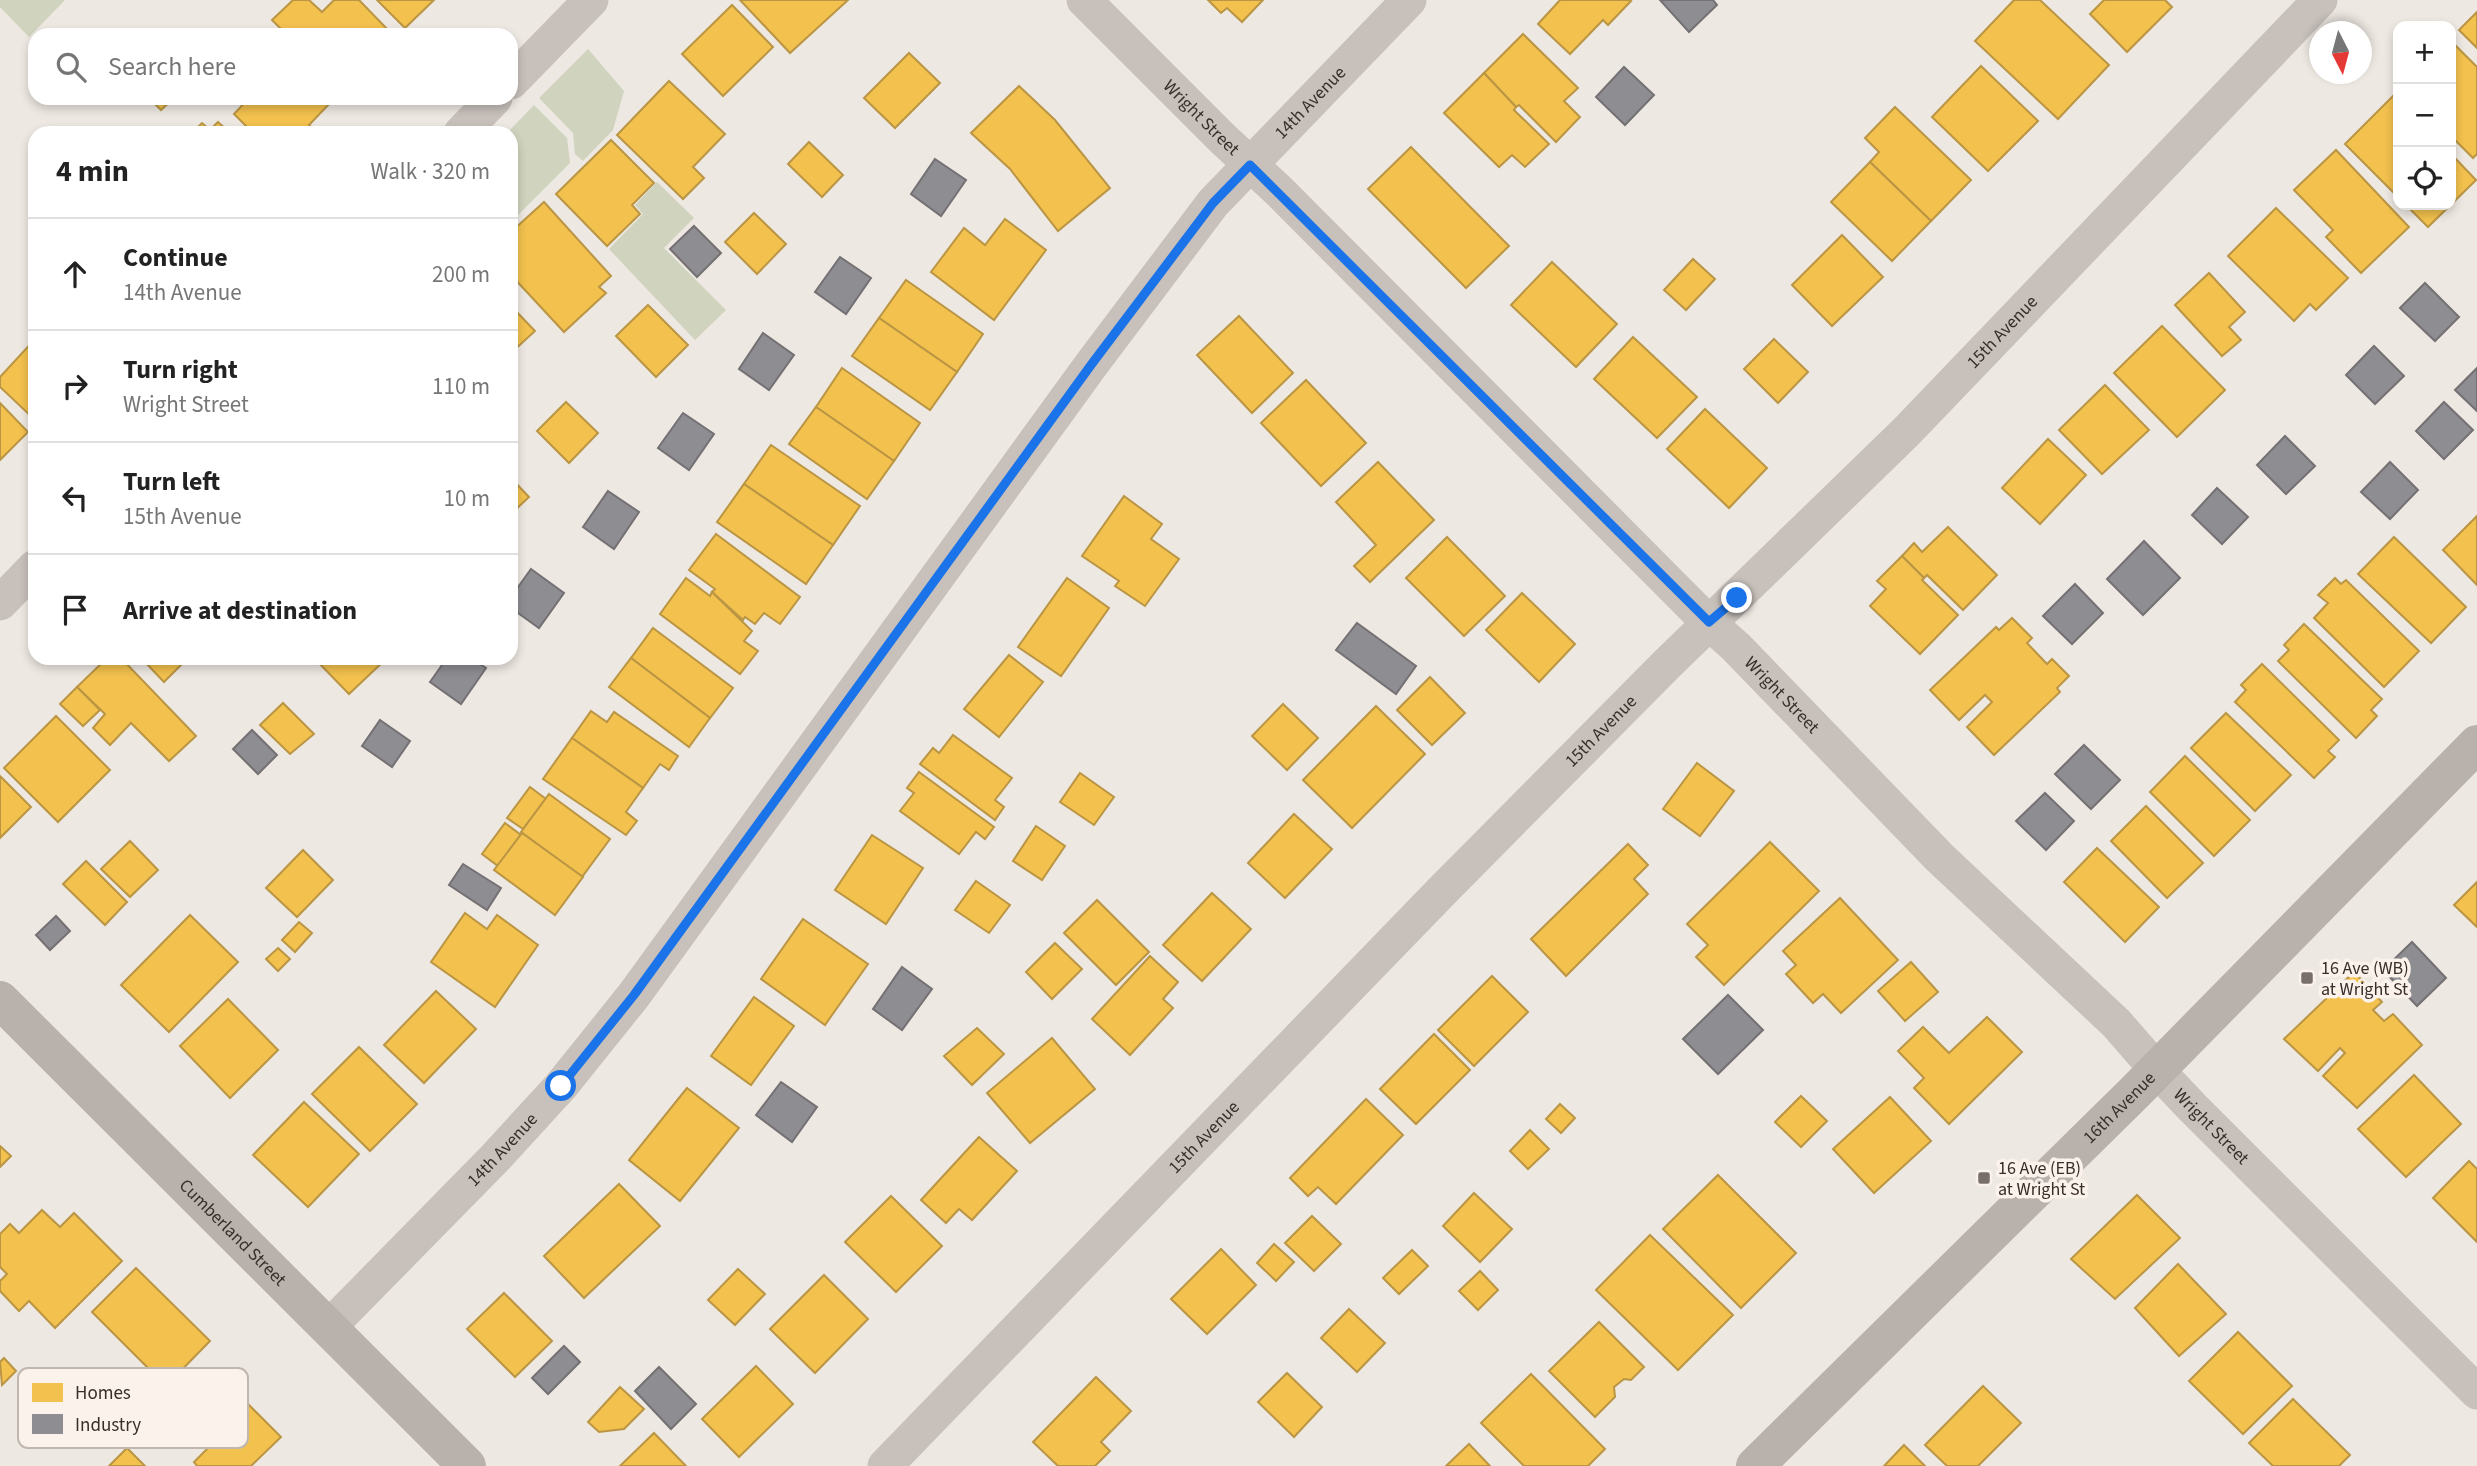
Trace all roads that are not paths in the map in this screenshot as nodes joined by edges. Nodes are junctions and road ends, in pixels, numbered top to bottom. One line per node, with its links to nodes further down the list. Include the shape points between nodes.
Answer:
1 (591, 0): 5 (street)
2 (1084, 0): 8 (street, Wright Street)
3 (1409, 0): 8 (street, 14th Avenue)
4 (2320, 0): 11 (street, 15th Avenue, via 1906,432)
5 (518, 75)
6 (488, 105): 7 (street)
7 (468, 126)
8 (1250, 165): 11 (street, Wright Street); 15 (street, 14th Avenue, via 1213,203 1091,365 634,995 553,1095)
9 (28, 574): 10 (street)
10 (0, 603)
11 (1709, 622): 14 (street, Wright Street, via 1940,858 2116,1023); 18 (street, 15th Avenue)
12 (2477, 744): 14 (street, 16th Avenue)
13 (0, 1000): 15 (street, Cumberland Street)
14 (2157, 1070): 16 (street, Wright Street); 19 (street, 16th Avenue)
15 (329, 1327): 17 (street, Cumberland Street)
16 (2477, 1392)
17 (467, 1466)
18 (885, 1466)
19 (1755, 1466)

